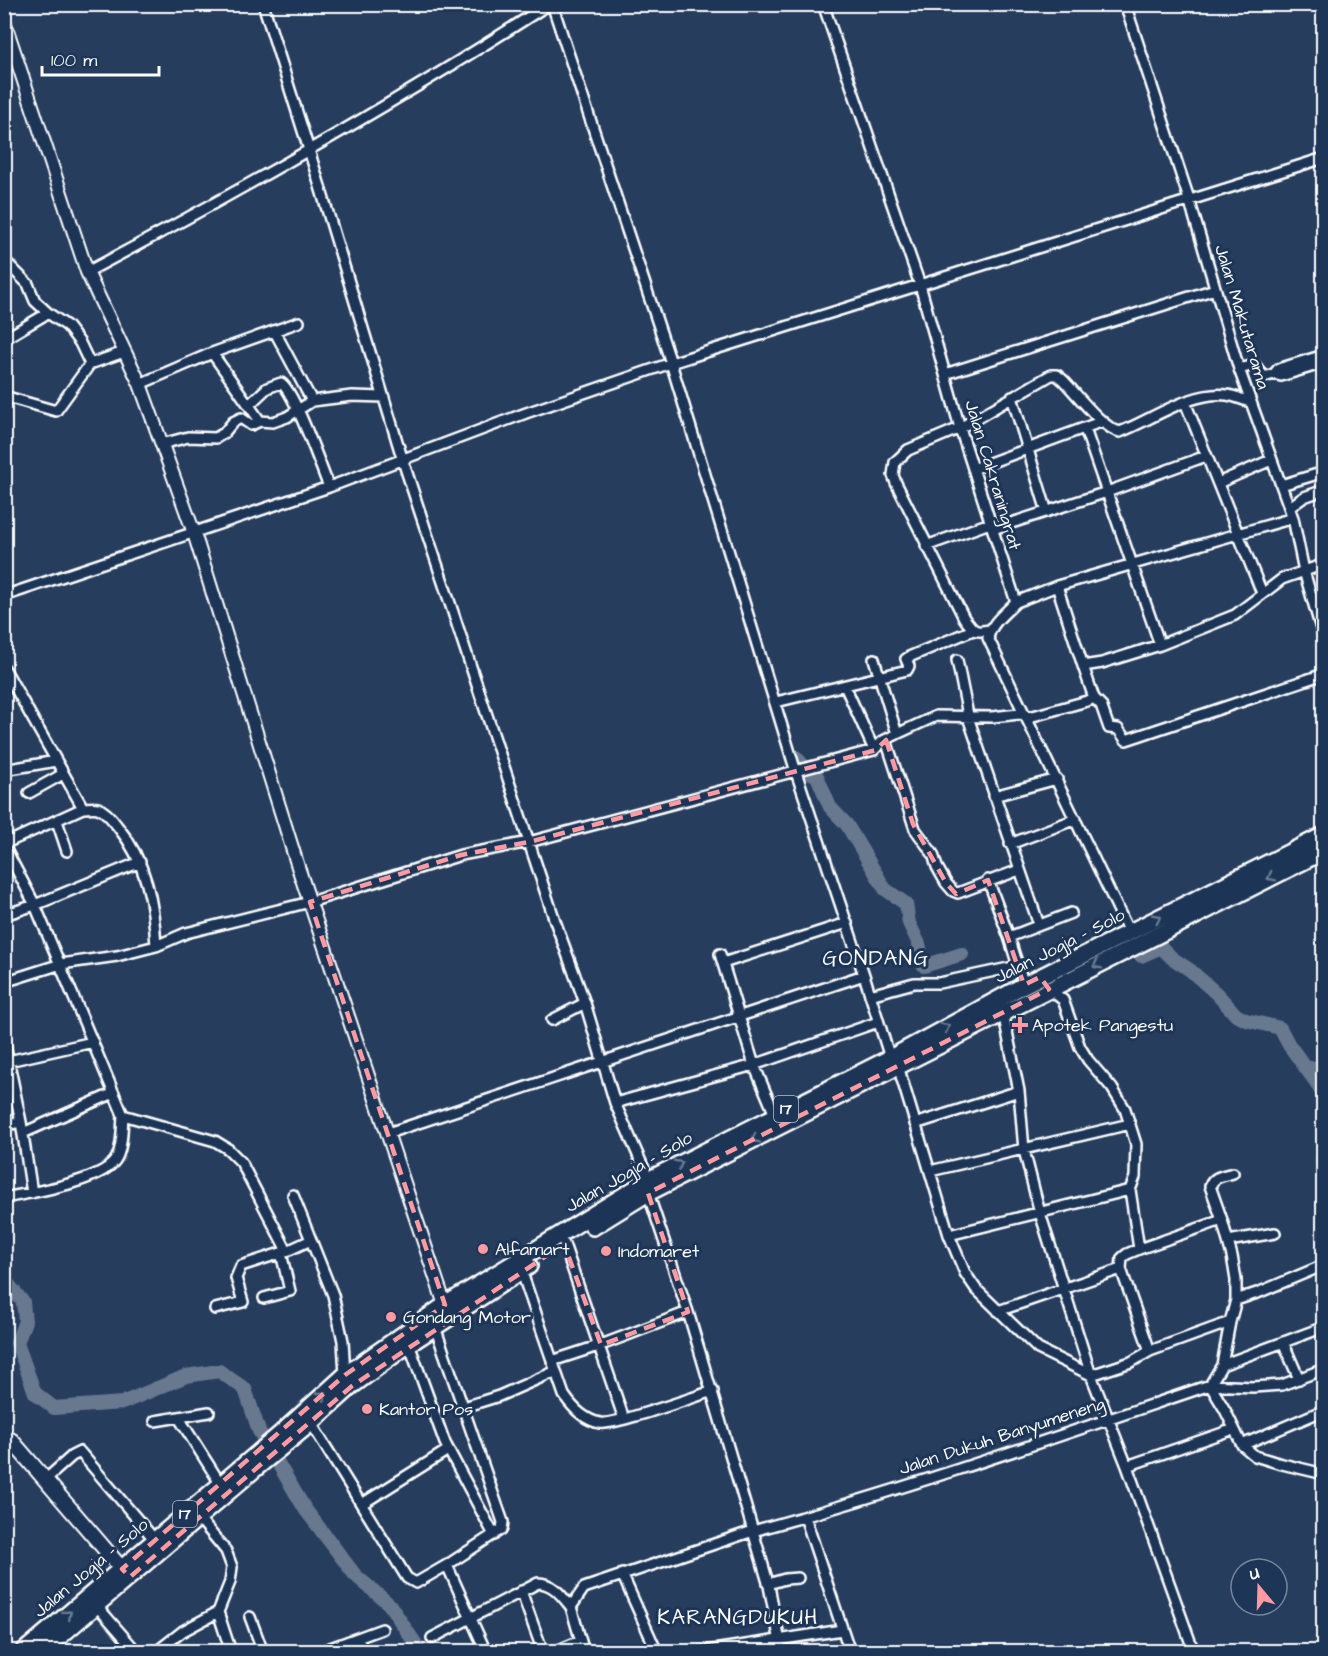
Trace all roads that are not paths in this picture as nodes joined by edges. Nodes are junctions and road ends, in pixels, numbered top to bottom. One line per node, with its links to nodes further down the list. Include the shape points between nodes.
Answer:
1 (263, 4): 6 (street)
2 (550, 4): 6 (street); 20 (street)
3 (823, 4): 11 (street, Jalan Cakraningrat)
4 (1125, 4): 8 (street, Jalan Makutarama)
5 (4, 21): 10 (street)
6 (309, 150): 10 (street); 29 (street)
7 (1323, 158): 8 (street)
8 (1189, 199): 11 (street); 12 (street, Jalan Makutarama)
9 (4, 260): 13 (street, via 28,284 35,301)
10 (87, 272): 17 (street)
11 (920, 285): 20 (street); 25 (street, Jalan Cakraningrat)
12 (1215, 289): 24 (street, Jalan Makutarama); 25 (street)
13 (48, 313): 16 (street); 22 (street, via 67,326)
14 (299, 322): 15 (street)
15 (275, 332): 18 (street); 30 (street)
16 (4, 339)
17 (124, 352): 22 (street); 26 (street)
18 (212, 353): 26 (street); 33 (street)
19 (1323, 355): 23 (street)
20 (671, 363): 43 (street); 77 (street)
21 (1323, 363): 23 (street)
22 (90, 364): 27 (street, via 56,411)
23 (1297, 366): 24 (street, via 1281,376 1264,377 1255,365)
24 (1239, 369): 32 (street, Jalan Makutarama)
25 (945, 374): 37 (street, Jalan Cakraningrat)
26 (140, 384): 39 (street)
27 (4, 396)
28 (1012, 397): 35 (street, via 1057,375); 37 (street); 40 (street)
29 (384, 398): 30 (street, via 352,396); 43 (street)
30 (312, 401): 34 (street)
31 (1185, 402): 32 (street, via 1227,395); 35 (street, via 1120,432); 41 (street)
32 (1250, 402): 42 (street, Jalan Makutarama)
33 (249, 405): 34 (street, via 267,388 281,383); 36 (street)
34 (298, 411): 36 (street, via 273,422); 48 (street)
35 (1103, 421): 38 (street)
36 (261, 422): 39 (street, via 251,425 241,418 216,438 188,437)
37 (960, 428): 44 (street, Jalan Cakraningrat); 57 (street, via 908,450 895,462 893,476)
38 (1085, 429): 40 (street); 50 (street)
39 (162, 444): 55 (street)
40 (1026, 450): 44 (street); 52 (street)
41 (1206, 456): 46 (street); 50 (street)
42 (1271, 460): 46 (street); 47 (street, Jalan Makutarama)
43 (403, 461): 48 (street); 94 (street)
44 (973, 469): 54 (street, Jalan Cakraningrat)
45 (1323, 472): 47 (street)
46 (1218, 483): 56 (street)
47 (1281, 485): 51 (street, Jalan Makutarama)
48 (329, 487): 55 (street)
49 (1323, 490): 51 (street)
50 (1107, 492): 52 (street); 59 (street)
51 (1290, 507): 53 (street, Jalan Makutarama)
52 (1047, 512): 54 (street)
53 (1293, 518): 56 (street); 60 (street, Jalan Makutarama)
54 (992, 526): 57 (street); 64 (street, Jalan Cakraningrat)
55 (194, 533): 63 (street); 102 (street)
56 (1238, 535): 59 (street); 62 (street)
57 (926, 546): 65 (street)
58 (1323, 564): 60 (street)
59 (1131, 566): 61 (street); 68 (street)
60 (1304, 571): 62 (street); 67 (street, Jalan Makutarama)
61 (1057, 586): 64 (street); 71 (street)
62 (1262, 592): 68 (street, via 1235,615)
63 (4, 596)
64 (1016, 602): 66 (street)
65 (973, 630): 66 (street); 74 (street, via 909,657 907,670)
66 (990, 630): 78 (street, via 988,638)
67 (1323, 639)
68 (1160, 645): 71 (street)
69 (874, 659): 74 (street)
70 (957, 660): 79 (street)
71 (1083, 666): 76 (street)
72 (4, 668): 83 (street)
73 (1323, 674): 76 (street, via 1126,740 1118,729 1109,728 1101,705)
74 (879, 676): 75 (street); 80 (street)
75 (845, 686): 77 (street); 82 (street)
76 (1094, 698): 78 (street)
77 (776, 702): 85 (street)
78 (1026, 715): 79 (street); 87 (street)
79 (968, 716): 80 (street, via 936,717); 89 (street)
80 (897, 734): 81 (street)
81 (886, 740): 82 (street); 101 (street, via 913,824 946,882 958,893)
82 (874, 750): 85 (street)
83 (56, 761): 84 (street); 86 (street)
84 (4, 770)
85 (796, 772): 94 (street); 106 (street)
86 (63, 774): 88 (street); 90 (street)
87 (1057, 779): 89 (street); 91 (street)
88 (29, 793)
89 (994, 796): 95 (street)
90 (84, 808): 92 (street); 99 (street, via 97,808 110,816)
91 (1076, 819): 95 (street); 108 (street)
92 (57, 821): 96 (street); 97 (street)
93 (1323, 835): 108 (highway, Jalan Jogja - Solo / 17, one-way to 93)
94 (529, 842): 102 (street, via 461,855); 118 (street)
95 (1010, 844): 100 (street)
96 (4, 845): 103 (street)
97 (67, 851)
98 (1323, 851): 115 (highway, Jalan Jogja - Solo / 17, one-way to 115)
99 (140, 862): 103 (street); 110 (street, via 151,899)
100 (1019, 870): 101 (street); 107 (street)
101 (988, 880): 109 (street)
102 (310, 903): 110 (street, via 186,933); 139 (street)
103 (35, 905): 105 (street); 111 (street)
104 (1071, 914): 107 (street)
105 (4, 915)
106 (847, 923): 113 (street); 120 (street, via 721,958)
107 (1039, 926): 109 (street)
108 (1129, 932): 115 (highway, Jalan Jogja - Solo / 17)
109 (1009, 937): 112 (street)
110 (156, 946): 111 (street)
111 (61, 964): 114 (street); 124 (street)
112 (1018, 966): 116 (street); 117 (street, via 939,983 914,983)
113 (864, 975): 117 (street); 120 (street)
114 (4, 982)
115 (1045, 983): 116 (highway, Jalan Jogja - Solo / 17); 119 (highway, Jalan Jogja - Solo / 17); 136 (street, via 1063,1000 1080,1047 1112,1088)
116 (1024, 985): 127 (highway, Jalan Jogja - Solo / 17, one-way to 116)
117 (870, 995): 122 (street)
118 (585, 1003): 121 (street); 125 (street)
119 (1003, 1012): 127 (highway, Jalan Jogja - Solo / 17); 129 (street)
120 (740, 1017): 125 (street); 128 (street)
121 (552, 1020)
122 (878, 1022): 127 (street); 128 (street)
123 (4, 1039): 126 (street)
124 (93, 1042): 126 (street); 130 (street)
125 (603, 1061): 131 (street); 139 (street)
126 (6, 1062): 134 (street)
127 (894, 1062): 133 (highway, Jalan Jogja - Solo / 17); 135 (street); 143 (highway, Jalan Jogja - Solo / 17, one-way to 143)
128 (754, 1065): 131 (street); 133 (street)
129 (1019, 1091): 135 (street); 140 (street)
130 (114, 1093): 132 (street); 138 (street)
131 (615, 1103): 143 (street)
132 (123, 1115): 145 (street, via 118,1156 109,1168 91,1177); 156 (street, via 215,1141 228,1149 241,1162)
133 (775, 1115): 143 (highway, Jalan Jogja - Solo / 17, one-way to 133)
134 (21, 1122): 137 (street); 138 (street)
135 (915, 1124): 141 (street)
136 (1130, 1124): 140 (street); 144 (street, via 1137,1161)
137 (4, 1125)
138 (23, 1133): 145 (street)
139 (388, 1133): 163 (street)
140 (1024, 1150): 141 (street); 148 (street)
141 (930, 1171): 151 (street)
142 (1233, 1173): 149 (street, via 1212,1180 1210,1186)
143 (648, 1186): 154 (highway, Jalan Jogja - Solo / 17); 163 (highway, Jalan Jogja - Solo / 17); 166 (street)
144 (1130, 1190): 148 (street); 155 (street)
145 (32, 1193): 147 (street)
146 (292, 1195): 152 (street)
147 (4, 1198)
148 (1040, 1213): 151 (street); 160 (street)
149 (1222, 1221): 153 (street); 155 (street)
150 (1275, 1233): 153 (street)
151 (949, 1235): 165 (street, via 965,1272)
152 (311, 1240): 156 (street); 178 (street, via 338,1315)
153 (1228, 1241): 162 (street)
154 (564, 1244): 159 (highway, Jalan Jogja - Solo / 17); 172 (street)
155 (1139, 1249): 158 (street, via 1122,1258)
156 (284, 1252): 161 (street, via 290,1291); 164 (street, via 241,1266 236,1278 243,1302)
157 (1323, 1265): 162 (street)
158 (1121, 1269): 160 (street); 173 (street)
159 (521, 1270): 168 (highway, Jalan Jogja - Solo / 17); 174 (street)
160 (1064, 1287): 165 (street); 179 (street)
161 (264, 1298)
162 (1236, 1300): 167 (street)
163 (445, 1305): 178 (highway, Jalan Jogja - Solo / 17)
164 (215, 1309)
165 (998, 1311): 179 (street, via 1038,1349)
166 (688, 1312): 172 (street); 182 (street)
167 (1230, 1322): 173 (street); 175 (street)
168 (435, 1327): 171 (highway, Jalan Jogja - Solo / 17); 183 (street)
169 (1323, 1327): 170 (street)
170 (1283, 1342): 175 (street); 180 (street)
171 (409, 1344): 190 (highway, Jalan Jogja - Solo / 17, via 352,1386); 195 (street)
172 (600, 1345): 174 (street); 187 (street)
173 (1150, 1351): 179 (street, via 1131,1362)
174 (552, 1360): 177 (street)
175 (1222, 1365): 181 (street)
176 (1323, 1369): 180 (street)
177 (556, 1371): 183 (street); 187 (street, via 564,1395 586,1418 601,1424)
178 (345, 1375): 193 (highway, Jalan Jogja - Solo / 17, one-way to 178)
179 (1091, 1375): 188 (street)
180 (1299, 1379): 181 (street, via 1270,1386)
181 (1210, 1385): 188 (street, Jalan Dukuh Banyumeneng); 191 (street)
182 (712, 1390): 187 (street); 204 (street)
183 (464, 1407): 205 (street, via 501,1511 502,1529)
184 (1323, 1410): 194 (street)
185 (209, 1412): 186 (street)
186 (179, 1418): 189 (street); 200 (street)
187 (624, 1419)
188 (1110, 1419): 197 (street); 203 (street, Jalan Dukuh Banyumeneng)
189 (155, 1421)
190 (311, 1423): 193 (highway, Jalan Jogja - Solo / 17); 201 (street)
191 (1234, 1429): 194 (street); 197 (street)
192 (4, 1436): 199 (main road)
193 (282, 1439): 196 (highway, Jalan Jogja - Solo / 17)
194 (1242, 1445): 198 (street, via 1255,1456)
195 (448, 1450): 201 (street); 205 (street)
196 (252, 1465): 200 (highway, Jalan Jogja - Solo / 17); 202 (highway, Jalan Jogja - Solo / 17)
197 (1127, 1466): 241 (street)
198 (1323, 1474)
199 (45, 1480): 206 (street, via 80,1452); 208 (main road)
200 (220, 1484): 206 (highway, Jalan Jogja - Solo / 17)
201 (362, 1504): 207 (street, via 411,1581)
202 (198, 1517): 208 (highway, Jalan Jogja - Solo / 17); 215 (street, via 226,1551 232,1567)
203 (805, 1517): 204 (street, Jalan Dukuh Banyumeneng); 219 (street)
204 (753, 1531): 209 (street, Jalan Dukuh Banyumeneng); 211 (street)
205 (494, 1535): 207 (street)
206 (155, 1540): 208 (highway, Jalan Jogja - Solo / 17)
207 (447, 1565): 217 (street)
208 (126, 1573): 213 (highway, Jalan Jogja - Solo / 17); 226 (highway, Jalan Jogja - Solo / 17, one-way to 208)
209 (622, 1575): 214 (street, Jalan Dukuh Banyumeneng, via 584,1587); 237 (street)
210 (798, 1578): 211 (street)
211 (768, 1584): 222 (street)
212 (521, 1591): 214 (street, via 546,1583); 217 (street); 234 (street)
213 (97, 1606): 224 (highway, Jalan Jogja - Solo / 17); 227 (street)
214 (571, 1607): 223 (street)
215 (219, 1612): 228 (street, via 183,1631); 229 (street)
216 (250, 1617): 230 (street)
217 (471, 1617): 221 (street); 233 (street)
218 (382, 1629): 220 (street)
219 (842, 1630): 222 (street); 240 (street)
220 (358, 1638): 231 (street); 232 (street)
221 (432, 1638)
222 (779, 1640): 225 (street); 239 (street)
223 (580, 1641): 235 (street); 236 (street)
224 (47, 1650)
225 (731, 1650): 238 (street)
226 (23, 1652)
227 (137, 1652)
228 (156, 1652)
229 (231, 1652)
230 (263, 1652)
231 (319, 1652)
232 (363, 1652)
233 (486, 1652)
234 (543, 1652)
235 (554, 1652)
236 (584, 1652)
237 (657, 1652)
238 (700, 1652)
239 (782, 1652)
240 (850, 1652)
241 (1194, 1652)

